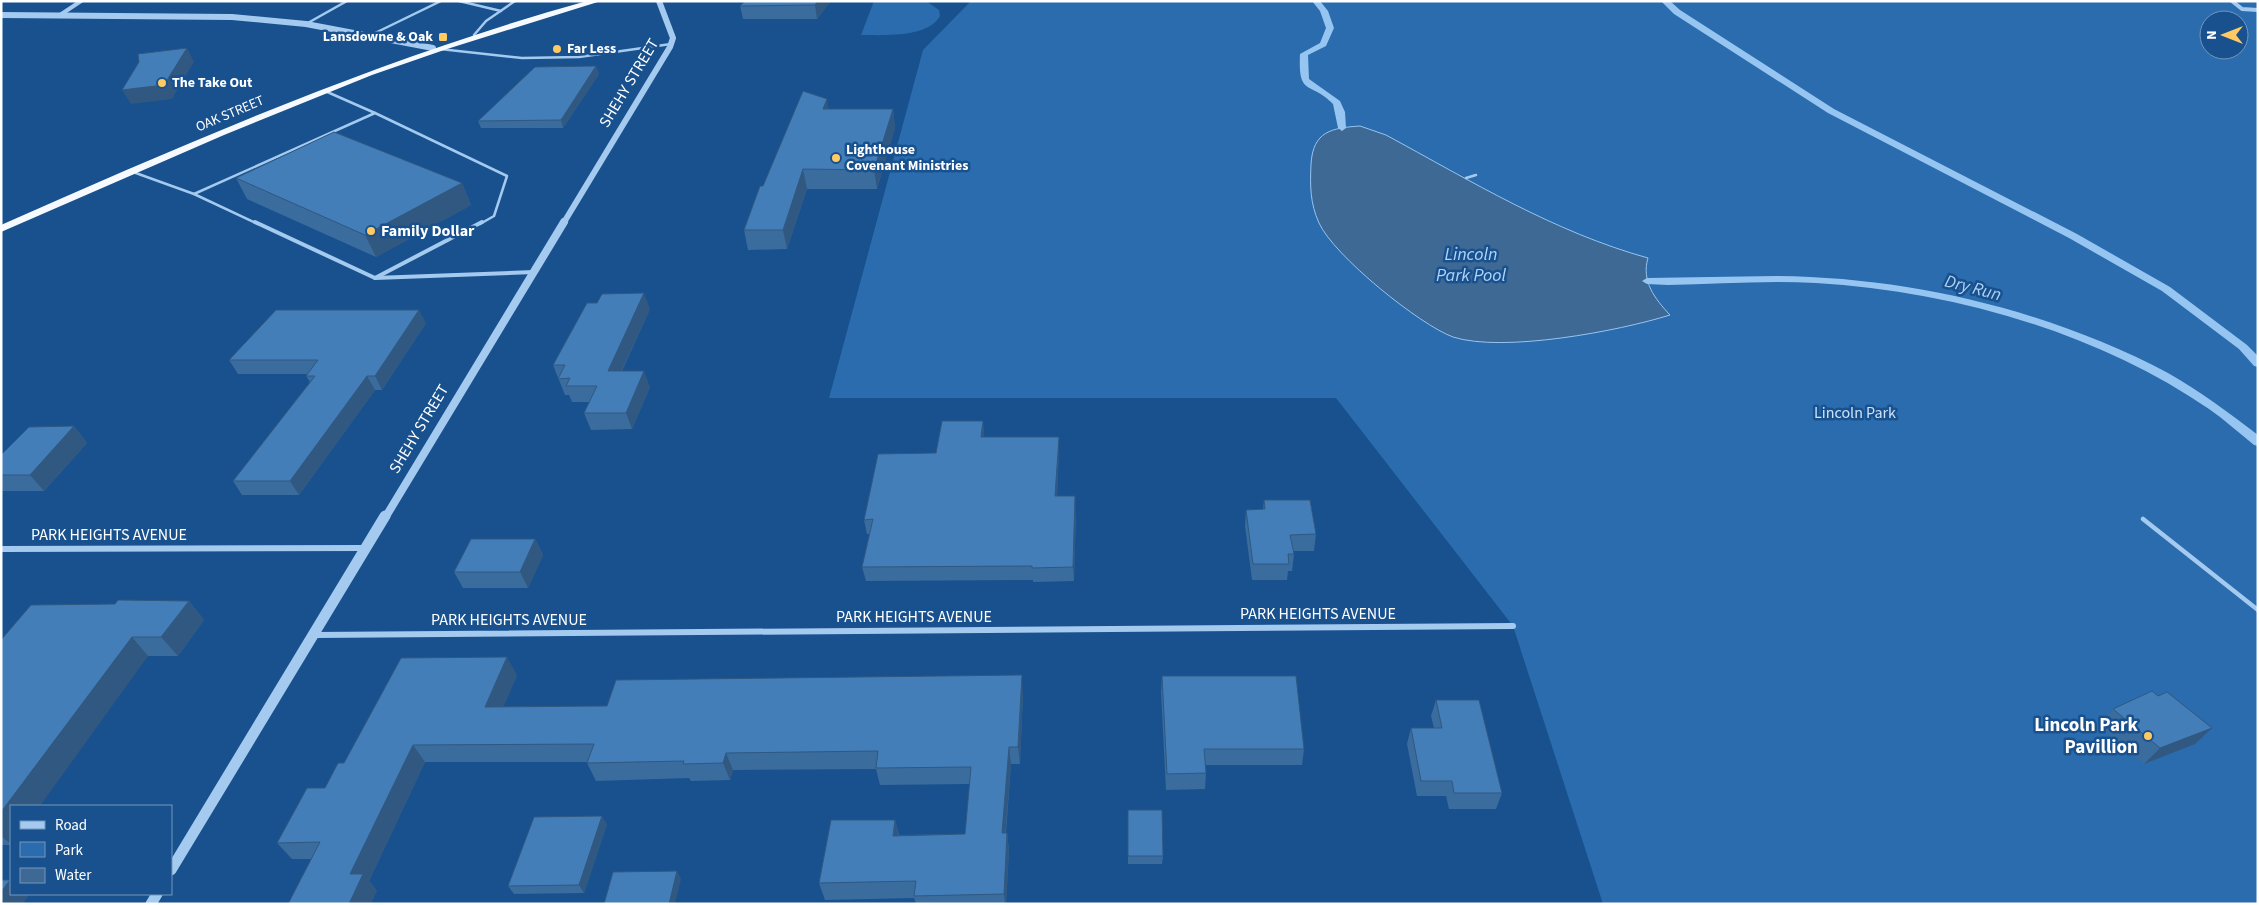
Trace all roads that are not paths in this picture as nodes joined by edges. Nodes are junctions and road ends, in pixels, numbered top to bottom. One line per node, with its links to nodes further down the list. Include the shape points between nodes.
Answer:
1 (81, 1): 12 (street)
2 (347, 1): 13 (lane)
3 (441, 1): 15 (lane)
4 (459, 1): 10 (lane)
5 (515, 1): 10 (lane, OAK STREET)
6 (597, 1): 14 (highway, OAK STREET)
7 (659, 1): 16 (street, SHEHY STREET, via 673,38)
8 (2232, 1): 9 (street, via 2242,9)
9 (2258, 10)
10 (501, 11): 14 (lane, OAK STREET)
11 (1, 16): 12 (street)
12 (60, 16): 13 (street, via 232,17)
13 (306, 24): 15 (street)
14 (474, 35): 17 (highway, OAK STREET)
15 (369, 36): 17 (street)
16 (671, 44): 17 (lane, via 579,57 522,58); 25 (street, SHEHY STREET)
17 (433, 48): 18 (highway, OAK STREET)
18 (323, 90): 19 (lane); 20 (highway, OAK STREET)
19 (376, 113): 23 (lane); 26 (lane, via 507,176 494,216)
20 (131, 171): 23 (lane); 24 (highway, OAK STREET)
21 (1476, 175): 22 (lane)
22 (1466, 178)
23 (194, 194): 26 (lane)
24 (1, 229)
25 (534, 272): 26 (lane); 28 (street, SHEHY STREET)
26 (375, 278)
27 (2143, 519): 30 (lane)
28 (366, 548): 29 (street, PARK HEIGHTS AVENUE); 32 (street, SHEHY STREET)
29 (1, 549)
30 (2258, 610)
31 (1514, 626): 32 (street, PARK HEIGHTS AVENUE)
32 (314, 635): 33 (street, SHEHY STREET)
33 (172, 868)

